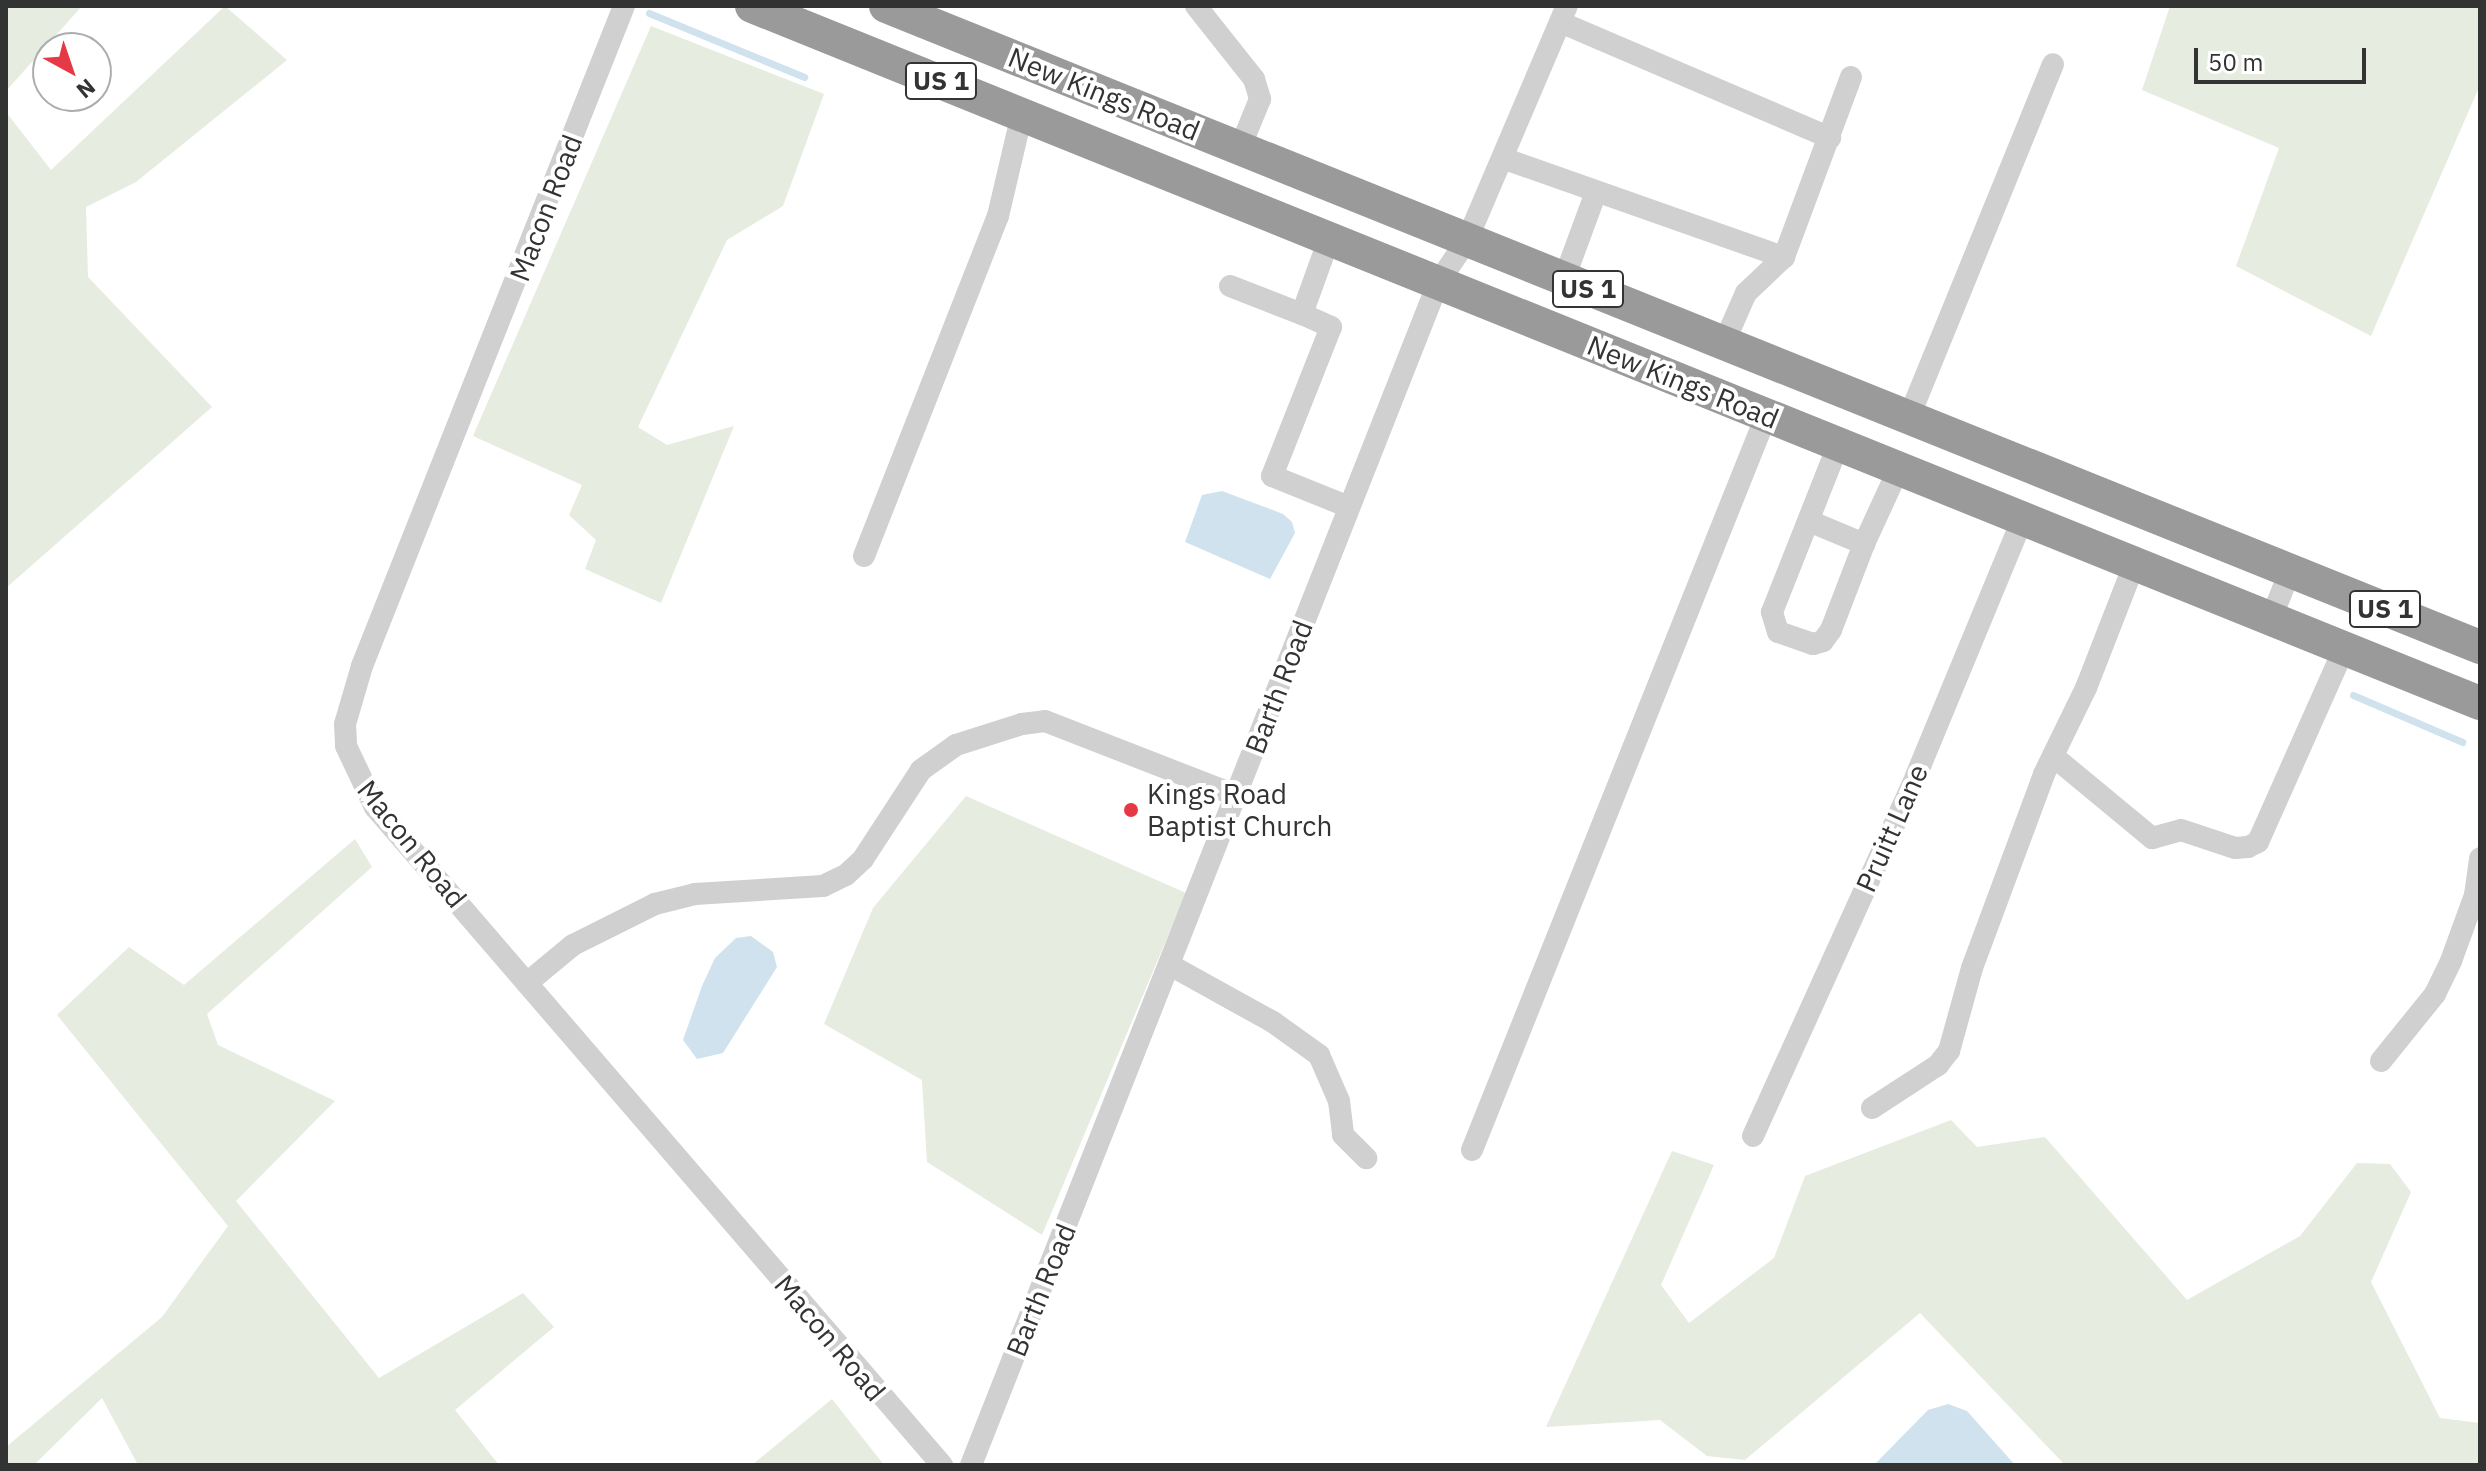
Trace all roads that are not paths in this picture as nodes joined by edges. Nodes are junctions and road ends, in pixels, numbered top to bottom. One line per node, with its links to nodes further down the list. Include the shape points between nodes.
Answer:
1 (624, 6): 40 (street, Macon Road, via 358,676 345,724 357,779 375,807)
2 (752, 6): 8 (highway, New Kings Road / US 1)
3 (886, 6): 10 (highway, New Kings Road / US 1)
4 (1196, 6): 10 (street, via 1254,79 1260,99)
5 (1564, 14): 9 (street); 11 (street, Barth Road)
6 (2053, 64): 22 (street)
7 (1851, 77): 9 (street)
8 (1022, 114): 13 (highway, New Kings Road / US 1); 29 (street, via 998,216)
9 (1830, 138): 15 (street)
10 (1240, 148): 14 (highway, New Kings Road / US 1)
11 (1505, 159): 12 (street); 14 (street, Barth Road)
12 (1596, 192): 15 (street); 16 (street)
13 (1329, 239): 17 (highway, New Kings Road / US 1); 19 (street)
14 (1467, 240): 16 (highway, New Kings Road / US 1); 17 (street, Barth Road)
15 (1784, 257): 20 (street, via 1746,293)
16 (1564, 279): 20 (highway, New Kings Road / US 1)
17 (1438, 283): 21 (highway, New Kings Road / US 1); 25 (street, Barth Road)
18 (1230, 286): 19 (street)
19 (1302, 314): 25 (street, via 1331,327 1272,476)
20 (1724, 343): 22 (highway, New Kings Road / US 1)
21 (1766, 416): 23 (highway, New Kings Road / US 1); 44 (street)
22 (1909, 417): 31 (highway, New Kings Road / US 1)
23 (1838, 445): 24 (highway, New Kings Road / US 1); 27 (street)
24 (1898, 470): 26 (highway, New Kings Road / US 1); 28 (street)
25 (1349, 507): 37 (street, Barth Road)
26 (2023, 518): 30 (highway, New Kings Road / US 1); 43 (street, Pruitt Lane, via 1916,776)
27 (1809, 521): 28 (street); 28 (street, via 1772,612 1778,632 1813,644 1823,641)
28 (1864, 544)
29 (864, 556)
30 (2134, 565): 32 (highway, New Kings Road / US 1); 36 (street)
31 (2290, 571): 32 (street); 33 (highway, New Kings Road / US 1)
32 (2271, 619): 34 (highway, New Kings Road / US 1)
33 (2480, 647)
34 (2344, 649): 35 (highway, New Kings Road / US 1); 36 (street, via 2258,842 2248,847 2235,848 2181,830 2152,838)
35 (2480, 703)
36 (2053, 756): 42 (street, via 1972,968 1949,1051 1938,1065)
37 (1237, 796): 39 (street, Barth Road); 40 (street, via 1045,721 956,745 921,770 863,859 846,875 823,886 695,894 655,904 573,945)
38 (2480, 858): 41 (street, via 2475,895 2451,961 2417,1019)
39 (1170, 965): 45 (street, via 1273,1022 1319,1055 1339,1101 1343,1135); 47 (street, Barth Road)
40 (527, 983): 46 (street, Macon Road)
41 (2381, 1061)
42 (1872, 1108)
43 (1753, 1136)
44 (1472, 1150)
45 (1366, 1158)
46 (942, 1465)
47 (971, 1465)

